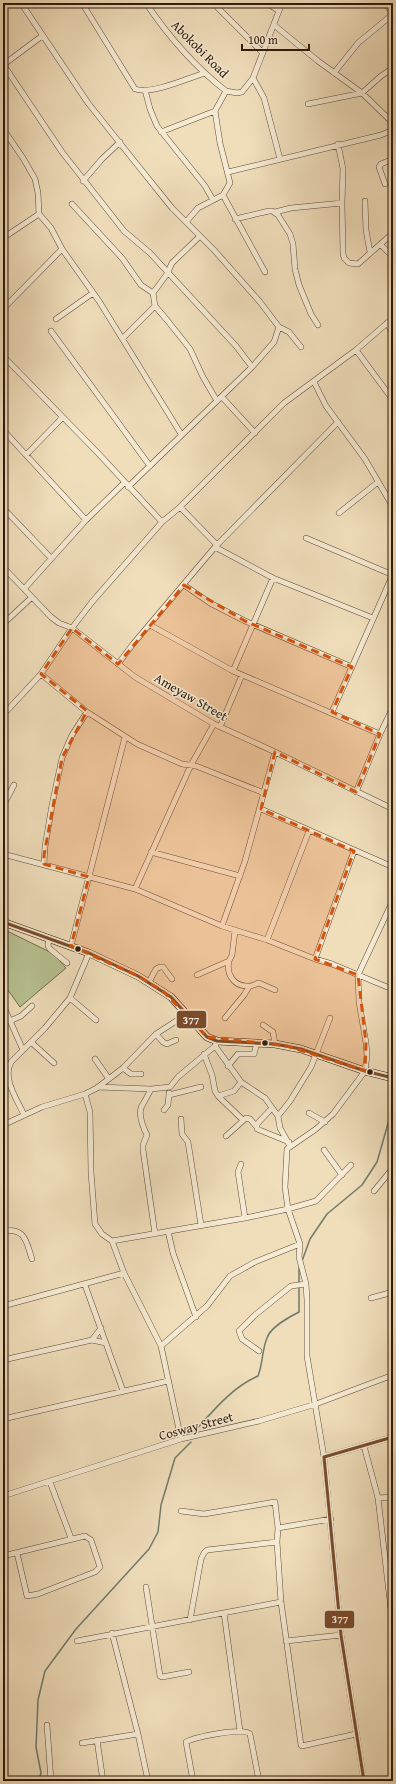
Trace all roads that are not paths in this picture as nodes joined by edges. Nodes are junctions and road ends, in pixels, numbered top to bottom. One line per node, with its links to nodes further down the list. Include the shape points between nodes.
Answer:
1 (21, 3): 11 (street)
2 (82, 3): 18 (street, via 133,87)
3 (146, 3): 15 (street, Abokobi Road, via 167,33)
4 (213, 3): 12 (street)
5 (267, 3): 8 (street)
6 (282, 3): 8 (street)
7 (385, 3): 9 (street)
8 (279, 11): 10 (street)
9 (393, 14): 16 (street, via 358,43)
10 (274, 25): 12 (street); 16 (street)
11 (42, 36): 13 (street); 27 (street, via 88,103)
12 (262, 52): 17 (street)
13 (3, 64): 32 (street)
14 (393, 68): 20 (street)
15 (205, 73): 18 (street); 19 (street, Abokobi Road)
16 (334, 73): 20 (street)
17 (253, 78): 19 (street, via 242,92); 29 (street, via 264,98)
18 (145, 90): 26 (street, via 152,116)
19 (226, 90): 22 (street)
20 (362, 93): 21 (street); 23 (street)
21 (308, 104)
22 (215, 111): 26 (street); 31 (street)
23 (393, 123)
24 (3, 129): 40 (street, via 35,179)
25 (393, 130): 28 (street)
26 (161, 132): 35 (street, via 205,186)
27 (120, 142): 32 (street); 42 (street, via 157,190)
28 (338, 144): 29 (street); 37 (street, via 343,169)
29 (280, 159): 31 (street)
30 (393, 159): 33 (street, via 379,167)
31 (228, 172): 34 (street, via 230,183)
32 (83, 181): 51 (street, via 124,231 150,253)
33 (385, 184)
34 (223, 194): 35 (street); 41 (street)
35 (213, 200): 42 (street, via 198,208)
36 (365, 201): 48 (street)
37 (342, 203): 39 (street); 48 (street, via 344,258 355,265)
38 (72, 204): 53 (street, via 122,258 141,285)
39 (274, 211): 41 (street); 59 (street, via 292,238 299,285)
40 (38, 214): 45 (street); 47 (street, via 51,228)
41 (236, 219): 50 (street)
42 (186, 222): 44 (street)
43 (393, 233): 46 (street)
44 (199, 237): 51 (street, via 172,263); 60 (street, via 214,250)
45 (3, 238)
46 (381, 245): 48 (street); 49 (street)
47 (62, 249): 52 (street); 55 (street)
48 (370, 252)
49 (393, 257)
50 (265, 272)
51 (167, 274): 53 (street); 67 (street, via 236,346)
52 (93, 293): 57 (street); 63 (street)
53 (153, 293): 54 (street)
54 (155, 306): 63 (street); 69 (street, via 190,349 203,377)
55 (3, 309)
56 (393, 318): 58 (street)
57 (56, 319)
58 (387, 323): 62 (street); 65 (street)
59 (318, 325)
60 (279, 327): 64 (street, via 289,332); 67 (street, via 272,346)
61 (51, 331): 77 (street)
62 (393, 334)
63 (123, 338): 75 (street)
64 (301, 347)
65 (356, 350): 68 (street); 70 (street)
66 (3, 356): 71 (street)
67 (252, 367): 69 (street)
68 (314, 382): 72 (street, via 326,406); 74 (street, via 284,403)
69 (220, 399): 74 (street); 75 (street)
70 (393, 400)
71 (62, 418): 76 (street); 79 (street)
72 (338, 422): 78 (street); 87 (street)
73 (3, 430): 76 (street)
74 (255, 433): 80 (street)
75 (182, 434): 77 (street)
76 (26, 454): 84 (street)
77 (150, 466): 79 (street)
78 (378, 482): 81 (street); 83 (street)
79 (126, 485): 84 (street); 85 (street)
80 (180, 506): 85 (street); 87 (street)
81 (393, 507)
82 (3, 508): 88 (street)
83 (339, 513)
84 (86, 520): 88 (street)
85 (162, 522): 99 (street)
86 (306, 538): 90 (street)
87 (216, 546): 91 (street); 92 (street)
88 (51, 558): 93 (street)
89 (3, 567): 93 (street, Ameyaw Street)
90 (393, 575): 95 (street)
91 (273, 578): 95 (street); 98 (street)
92 (184, 585): 97 (street); 98 (street, via 210,603)
93 (24, 589): 94 (street, Ameyaw Street)
94 (31, 598): 96 (street); 99 (street, Ameyaw Street, via 59,623)
95 (374, 618): 101 (street)
96 (3, 624)
97 (150, 625): 100 (street); 102 (street)
98 (253, 625): 101 (street); 102 (street)
99 (72, 628): 100 (street, Ameyaw Street); 103 (street)
100 (118, 664): 110 (street, Ameyaw Street, via 135,677)
101 (352, 666): 107 (street)
102 (233, 671): 104 (street)
103 (41, 674): 106 (street); 108 (street)
104 (242, 675): 107 (street); 111 (street)
105 (393, 707): 109 (street)
106 (87, 712): 113 (street); 126 (street, via 72,735 62,758)
107 (332, 712): 112 (street)
108 (3, 715)
109 (390, 721): 112 (street)
110 (214, 724): 111 (street, Ameyaw Street); 115 (street)
111 (220, 727): 114 (street, Ameyaw Street)
112 (380, 734): 117 (street)
113 (126, 737): 115 (street, via 170,759); 129 (street)
114 (275, 752): 117 (street, Ameyaw Street); 118 (street)
115 (190, 765): 118 (street); 124 (street)
116 (14, 785): 119 (street)
117 (356, 792): 121 (street, Ameyaw Street)
118 (264, 794): 120 (street)
119 (3, 806)
120 (261, 809): 122 (street); 128 (street)
121 (393, 809)
122 (309, 831): 123 (street); 136 (street)
123 (354, 851): 127 (street); 139 (street)
124 (152, 852): 128 (street); 130 (street)
125 (3, 854): 126 (street)
126 (44, 864): 129 (street)
127 (393, 867)
128 (240, 876): 133 (street)
129 (89, 877): 130 (street); 137 (street)
130 (135, 889): 133 (street)
131 (393, 900): 143 (street)
132 (3, 922): 135 (street)
133 (222, 926): 134 (street)
134 (235, 931): 136 (street); 140 (street)
135 (49, 938): 137 (street); 141 (street, via 50,949)
136 (268, 940): 139 (street)
137 (71, 946): 138 (street)
138 (89, 952): 145 (street); 149 (street)
139 (315, 959): 143 (street)
140 (229, 961): 142 (street); 146 (street, via 230,976 239,984)
141 (67, 963)
142 (197, 975)
143 (358, 975): 147 (street); 172 (street, via 359,1002 367,1055)
144 (172, 979): 145 (street, via 164,967 160,967 156,969)
145 (149, 982): 152 (street, via 171,997)
146 (249, 987): 148 (street, via 259,983); 154 (street)
147 (387, 987)
148 (275, 990)
149 (70, 998): 156 (street); 161 (street, via 56,1017)
150 (3, 1004): 153 (street)
151 (32, 1006): 157 (street, via 21,1016)
152 (187, 1014): 159 (street); 162 (street, via 203,1034)
153 (5, 1016): 157 (street)
154 (225, 1018)
155 (330, 1018): 166 (street)
156 (96, 1020)
157 (10, 1021): 165 (street)
158 (263, 1025): 164 (street, via 274,1034)
159 (156, 1034): 160 (street, via 167,1044); 171 (street)
160 (176, 1040)
161 (31, 1042): 165 (street); 169 (street)
162 (216, 1043): 163 (street); 167 (street); 170 (street)
163 (257, 1043): 164 (street); 170 (street, via 254,1054 238,1054)
164 (275, 1044): 166 (street)
165 (22, 1050): 187 (street, via 10,1062 7,1073)
166 (315, 1053): 172 (street); 188 (street, via 311,1067)
167 (204, 1054): 179 (street); 183 (street)
168 (95, 1059): 175 (street)
169 (54, 1063)
170 (228, 1066): 176 (street)
171 (123, 1068): 173 (street, via 131,1074); 175 (street)
172 (365, 1071): 174 (street); 191 (street, via 333,1114)
173 (141, 1074)
174 (392, 1078)
175 (109, 1079): 178 (street)
176 (242, 1082): 183 (street, via 234,1091); 184 (street, via 265,1098)
177 (201, 1087): 182 (street)
178 (97, 1088): 180 (street, via 127,1087); 181 (street)
179 (168, 1088): 180 (street); 182 (street)
180 (150, 1090): 207 (street, via 142,1104 140,1118 147,1135 143,1150)
181 (85, 1094): 187 (street); 208 (street, via 90,1112 90,1172 95,1224 102,1234)
182 (169, 1095): 185 (street, via 168,1105)
183 (218, 1096): 190 (street)
184 (271, 1108): 188 (street); 193 (street)
185 (164, 1110)
186 (309, 1113): 191 (street)
187 (24, 1115): 192 (street)
188 (278, 1116): 195 (street, via 280,1128)
189 (181, 1119): 204 (street, via 182,1134 188,1142)
190 (243, 1120): 193 (street, via 248,1118); 194 (street)
191 (324, 1122): 195 (street)
192 (3, 1125)
193 (256, 1126): 195 (street, via 257,1129)
194 (226, 1136)
195 (290, 1144): 202 (street, via 286,1153 285,1173)
196 (324, 1150): 200 (street)
197 (241, 1164): 203 (street, via 238,1172)
198 (351, 1165): 200 (street)
199 (393, 1168): 201 (street)
200 (342, 1175): 202 (street, via 316,1201)
201 (374, 1191)
202 (288, 1209): 203 (street); 209 (street)
203 (244, 1218): 204 (street)
204 (201, 1225): 206 (street)
205 (3, 1231): 210 (street, via 19,1232 24,1235)
206 (168, 1231): 207 (street); 217 (street, via 173,1253)
207 (155, 1234): 208 (street)
208 (112, 1241): 211 (street)
209 (300, 1244): 212 (street); 217 (street, via 255,1262 230,1276 211,1302)
210 (32, 1259)
211 (124, 1273): 213 (street); 221 (street)
212 (303, 1284): 222 (street, via 294,1286 239,1330 242,1339); 227 (street, via 307,1300 307,1356)
213 (85, 1285): 216 (street); 218 (street)
214 (393, 1292): 215 (street)
215 (371, 1298)
216 (3, 1306)
217 (196, 1316): 221 (street)
218 (101, 1328): 219 (street); 220 (street)
219 (92, 1340): 220 (street); 223 (street)
220 (106, 1343): 226 (street)
221 (161, 1346): 225 (street)
222 (259, 1351)
223 (3, 1360)
224 (393, 1375): 227 (street, Cosway Street)
225 (168, 1381): 226 (street); 230 (street)
226 (123, 1391): 228 (street)
227 (316, 1404): 230 (street, Cosway Street, via 259,1421); 232 (street)
228 (3, 1419)
229 (393, 1437): 231 (street)
230 (181, 1439): 233 (street, Cosway Street)
231 (364, 1446): 232 (street); 236 (street)
232 (324, 1457): 238 (street)
233 (50, 1482): 234 (street, Cosway Street); 240 (street)
234 (3, 1496)
235 (393, 1497): 236 (street)
236 (378, 1498): 249 (street)
237 (181, 1511): 239 (street, via 204,1514 272,1502 276,1504)
238 (331, 1519): 239 (street); 251 (street)
239 (278, 1528): 241 (street)
240 (71, 1538): 242 (street); 242 (street, via 89,1537 100,1564 98,1570 33,1596 27,1596 25,1592)
241 (277, 1542): 245 (street); 247 (street, via 207,1550 201,1559)
242 (17, 1553): 243 (street)
243 (3, 1556)
244 (146, 1587): 248 (street)
245 (281, 1602): 246 (street); 253 (street)
246 (224, 1613): 247 (street); 256 (street)
247 (190, 1620): 248 (street)
248 (151, 1627): 250 (street); 254 (street, via 160,1677)
249 (393, 1627)
250 (112, 1634): 252 (street); 257 (street)
251 (341, 1635): 253 (street); 258 (street)
252 (77, 1641)
253 (286, 1642): 258 (street, via 300,1745)
254 (189, 1672)
255 (47, 1725): 261 (street)
256 (240, 1731): 264 (street, via 186,1742); 265 (street, via 247,1731 250,1734)
257 (138, 1734): 259 (street); 263 (street)
258 (356, 1734): 266 (street)
259 (97, 1740): 260 (street); 262 (street)
260 (82, 1743)
261 (51, 1781)
262 (103, 1781)
263 (148, 1781)
264 (193, 1781)
265 (259, 1781)
266 (364, 1781)

